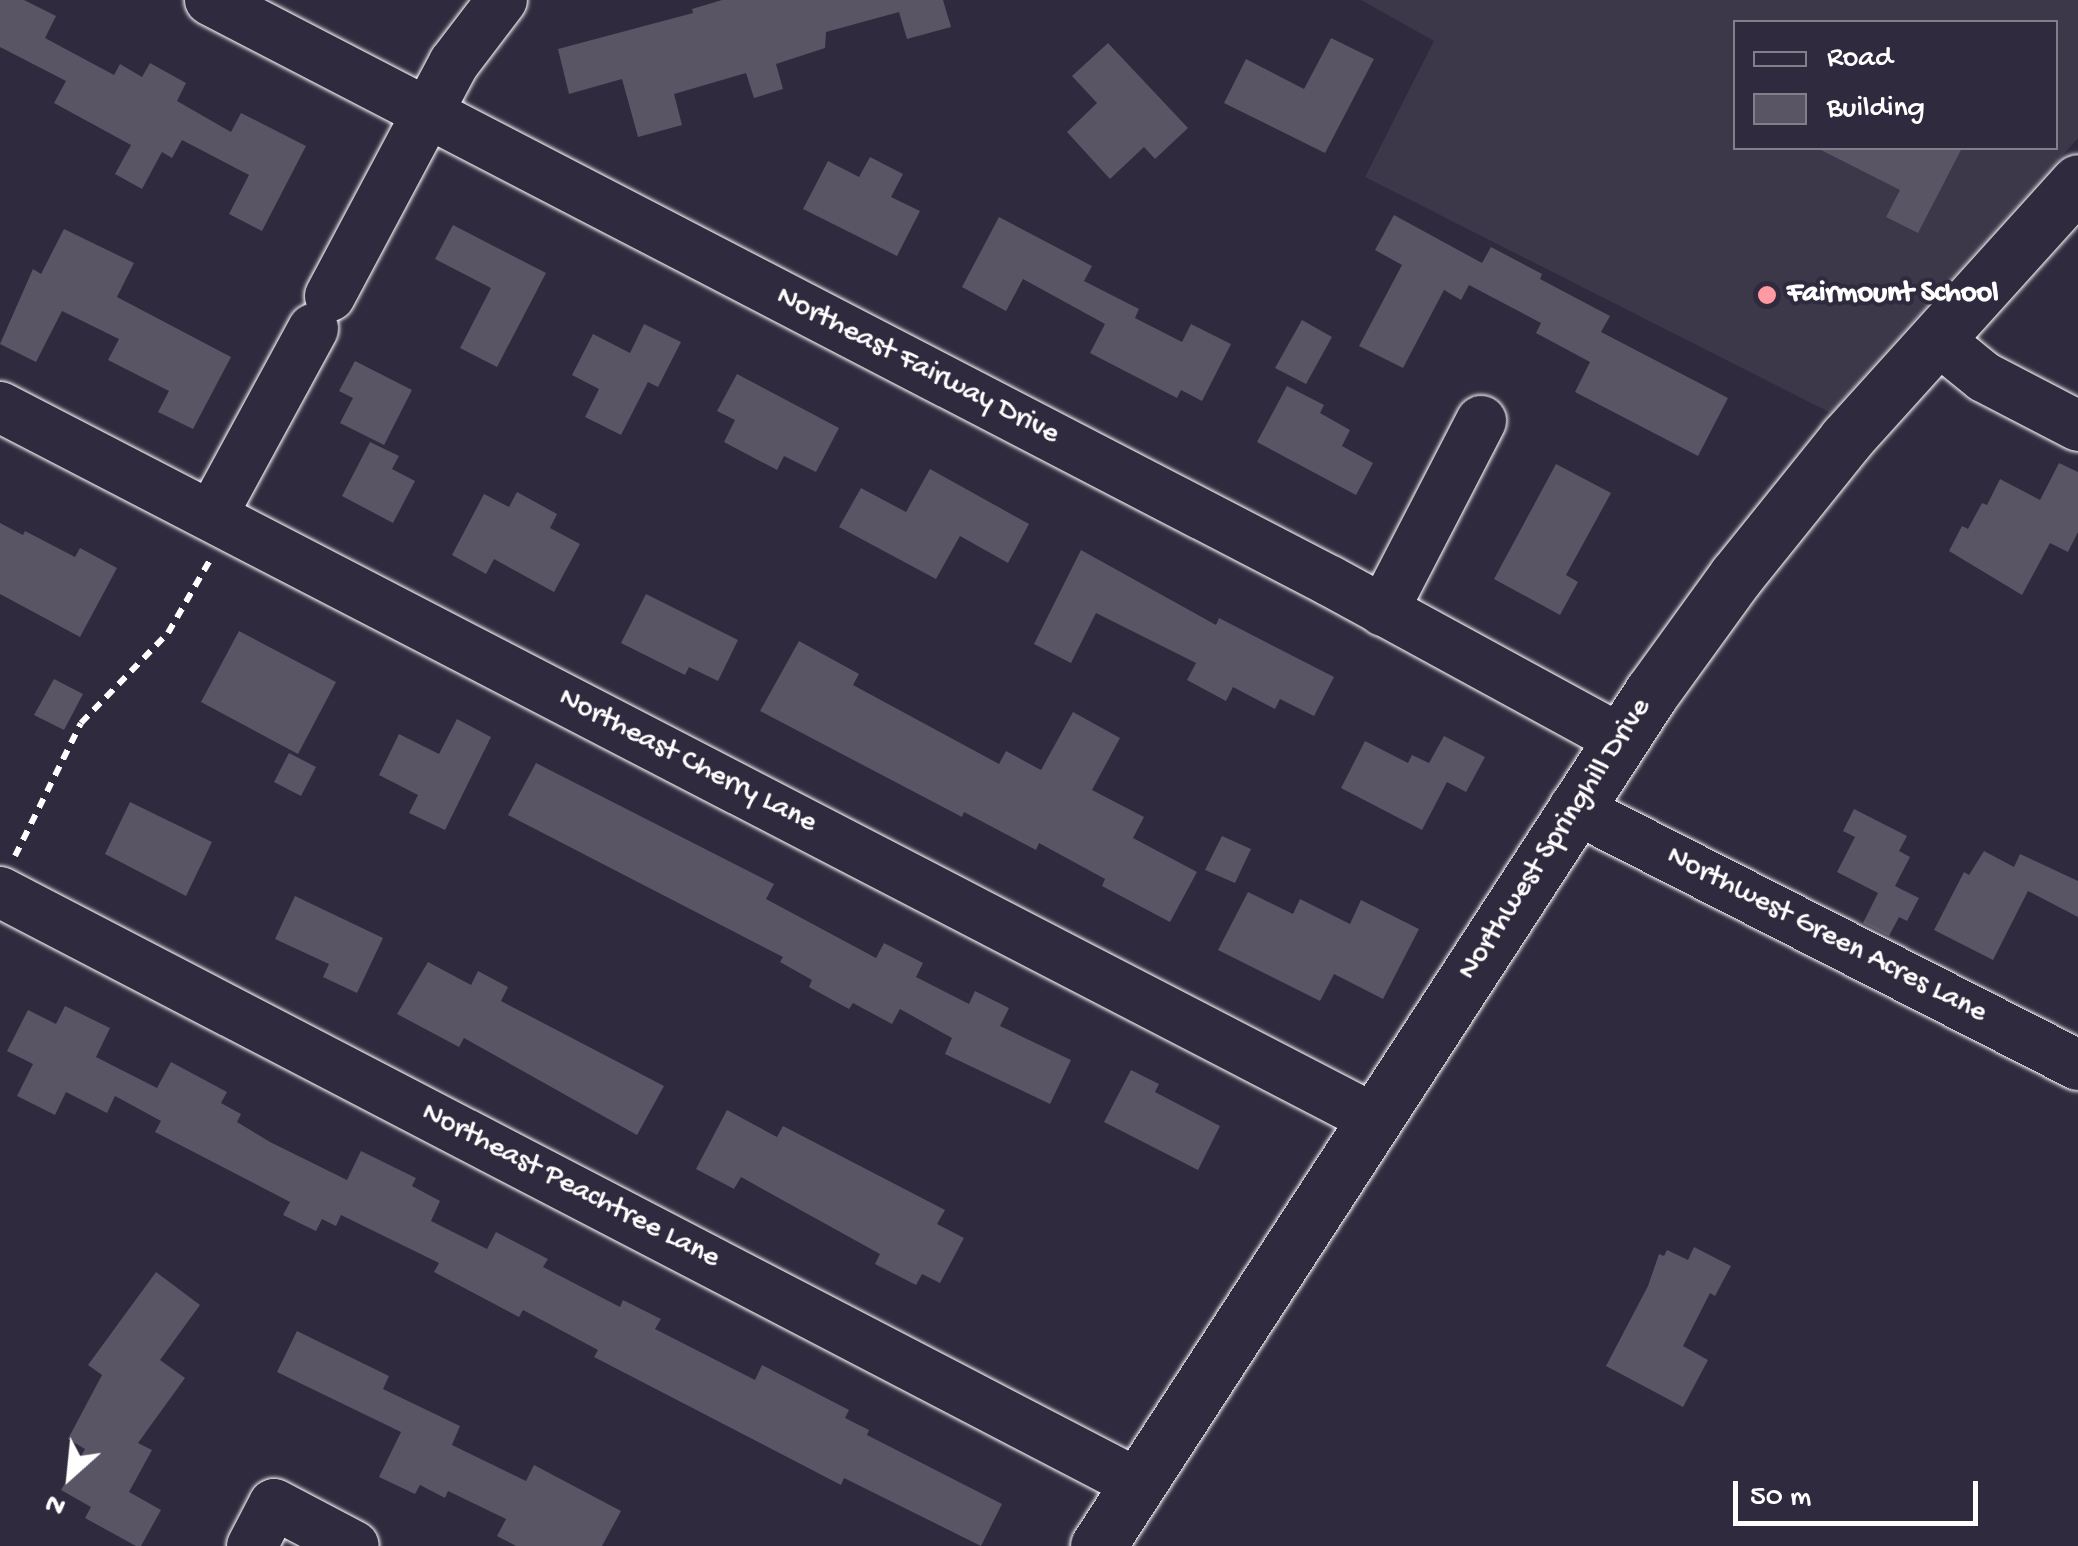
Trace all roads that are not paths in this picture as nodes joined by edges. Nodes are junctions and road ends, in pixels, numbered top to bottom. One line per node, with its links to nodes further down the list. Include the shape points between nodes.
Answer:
1 (210, 0): 3 (street, Northeast Fairway Drive)
2 (502, 0): 3 (street, via 478,26)
3 (428, 111): 9 (street); 10 (street, Northeast Fairway Drive)
4 (2078, 182): 5 (main road, Northwest Springhill Drive)
5 (1936, 338): 8 (street, via 1984,377); 11 (main road, Northwest Springhill Drive, via 1736,576)
6 (0, 407): 9 (street, Northeast Cherry Lane)
7 (1482, 421): 10 (street)
8 (2078, 426)
9 (221, 520): 15 (street, Northeast Cherry Lane)
10 (1383, 611): 11 (street, Northeast Fairway Drive)
11 (1620, 739): 12 (main road, Northwest Springhill Drive)
12 (1574, 808): 14 (street, Northwest Green Acres Lane); 15 (main road, Northwest Springhill Drive)
13 (4, 882): 16 (street, Northeast Peachtree Lane)
14 (2078, 1065)
15 (1374, 1119): 16 (main road, Northwest Springhill Drive)
16 (1138, 1484): 19 (main road, Northwest Springhill Drive)
17 (252, 1546): 18 (street, via 274,1504)
18 (354, 1546)
19 (1098, 1546)

